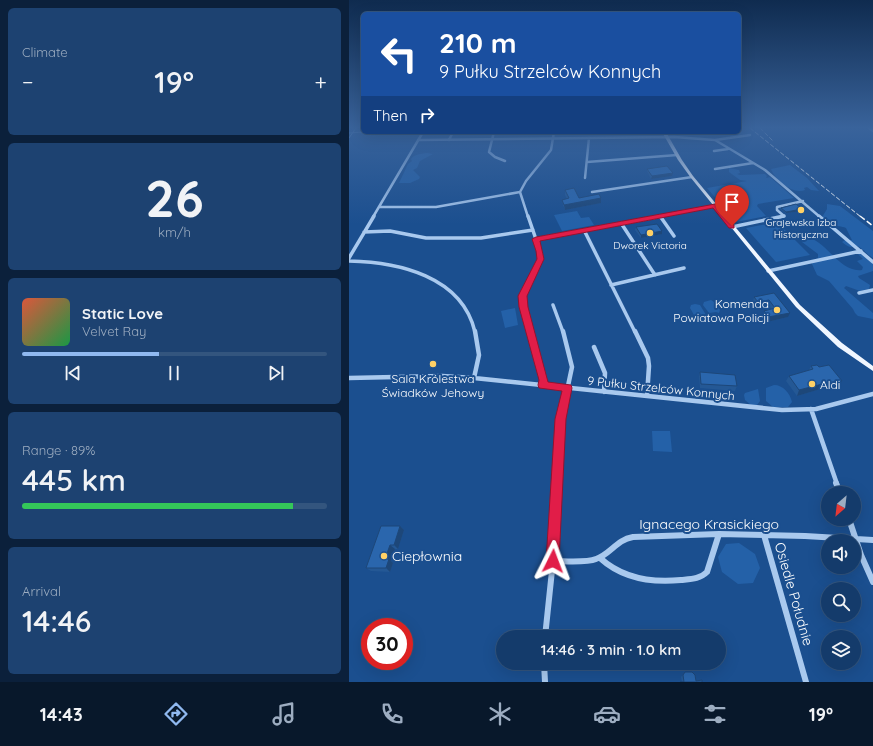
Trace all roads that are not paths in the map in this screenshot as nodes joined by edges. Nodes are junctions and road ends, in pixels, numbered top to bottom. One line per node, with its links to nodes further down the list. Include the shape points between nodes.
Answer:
1 (407, 160): 17 (street)
2 (502, 160): 7 (street)
3 (543, 160): 13 (street)
4 (615, 160): 8 (street)
5 (680, 160): 11 (main road)
6 (748, 160): 9 (street)
7 (505, 161)
8 (587, 162): 12 (street)
9 (753, 163): 10 (street); 15 (street)
10 (715, 169)
11 (692, 177): 14 (street); 16 (main road)
12 (585, 178)
13 (520, 192): 17 (street, via 436,207); 21 (street)
14 (592, 192)
15 (803, 201): 20 (street, via 777,207 784,216); 26 (street)
16 (715, 206): 18 (street); 20 (main road)
17 (379, 207): 23 (street)
18 (660, 216): 19 (street); 24 (street)
19 (621, 223): 22 (street); 31 (street)
20 (732, 226): 30 (main road)
21 (533, 230): 23 (street, via 481,238 426,238 390,231); 25 (street)
22 (584, 230): 25 (street); 32 (street)
23 (364, 232): 27 (street)
24 (675, 236)
25 (536, 239): 40 (street, via 541,259 522,300 544,380)
26 (861, 251): 28 (street); 30 (street)
27 (349, 259): 39 (street, via 399,265 429,277 454,295 468,311 476,337 479,351)
28 (873, 262)
29 (684, 268): 31 (street)
30 (768, 271): 37 (main road, via 819,326)
31 (655, 275): 32 (street)
32 (611, 285): 44 (street, via 648,358)
33 (873, 290): 34 (street)
34 (859, 293)
35 (553, 305): 41 (street, via 571,364)
36 (594, 347): 42 (street, via 605,373)
37 (873, 369)
38 (349, 378): 39 (street, 9 Pułku Strzelców Konnych)
39 (474, 378): 40 (street, 9 Pułku Strzelców Konnych)
40 (543, 385): 41 (street, 9 Pułku Strzelców Konnych)
41 (567, 388): 42 (street, 9 Pułku Strzelców Konnych); 54 (street, via 561,419)
42 (604, 392): 44 (street, 9 Pułku Strzelców Konnych)
43 (873, 394): 45 (street, 9 Pułku Strzelców Konnych)
44 (647, 396): 45 (street, 9 Pułku Strzelców Konnych, via 764,409)
45 (811, 410): 46 (street)
46 (838, 486)
47 (719, 534): 48 (street, Ignacego Krasickiego); 53 (street, Ignacego Krasickiego, via 628,537 613,545); 53 (street, via 707,572 697,578 663,582 638,578 614,569)
48 (765, 535): 49 (street, Ignacego Krasickiego); 59 (street, Osiedle Południe)
49 (821, 538)
50 (861, 540): 51 (street, Ignacego Krasickiego)
51 (873, 540)
52 (861, 552): 55 (street)
53 (600, 558): 54 (street)
54 (553, 561): 56 (street)
55 (873, 582)
56 (546, 630)
57 (544, 670): 58 (street)
58 (545, 682)
59 (807, 682)

